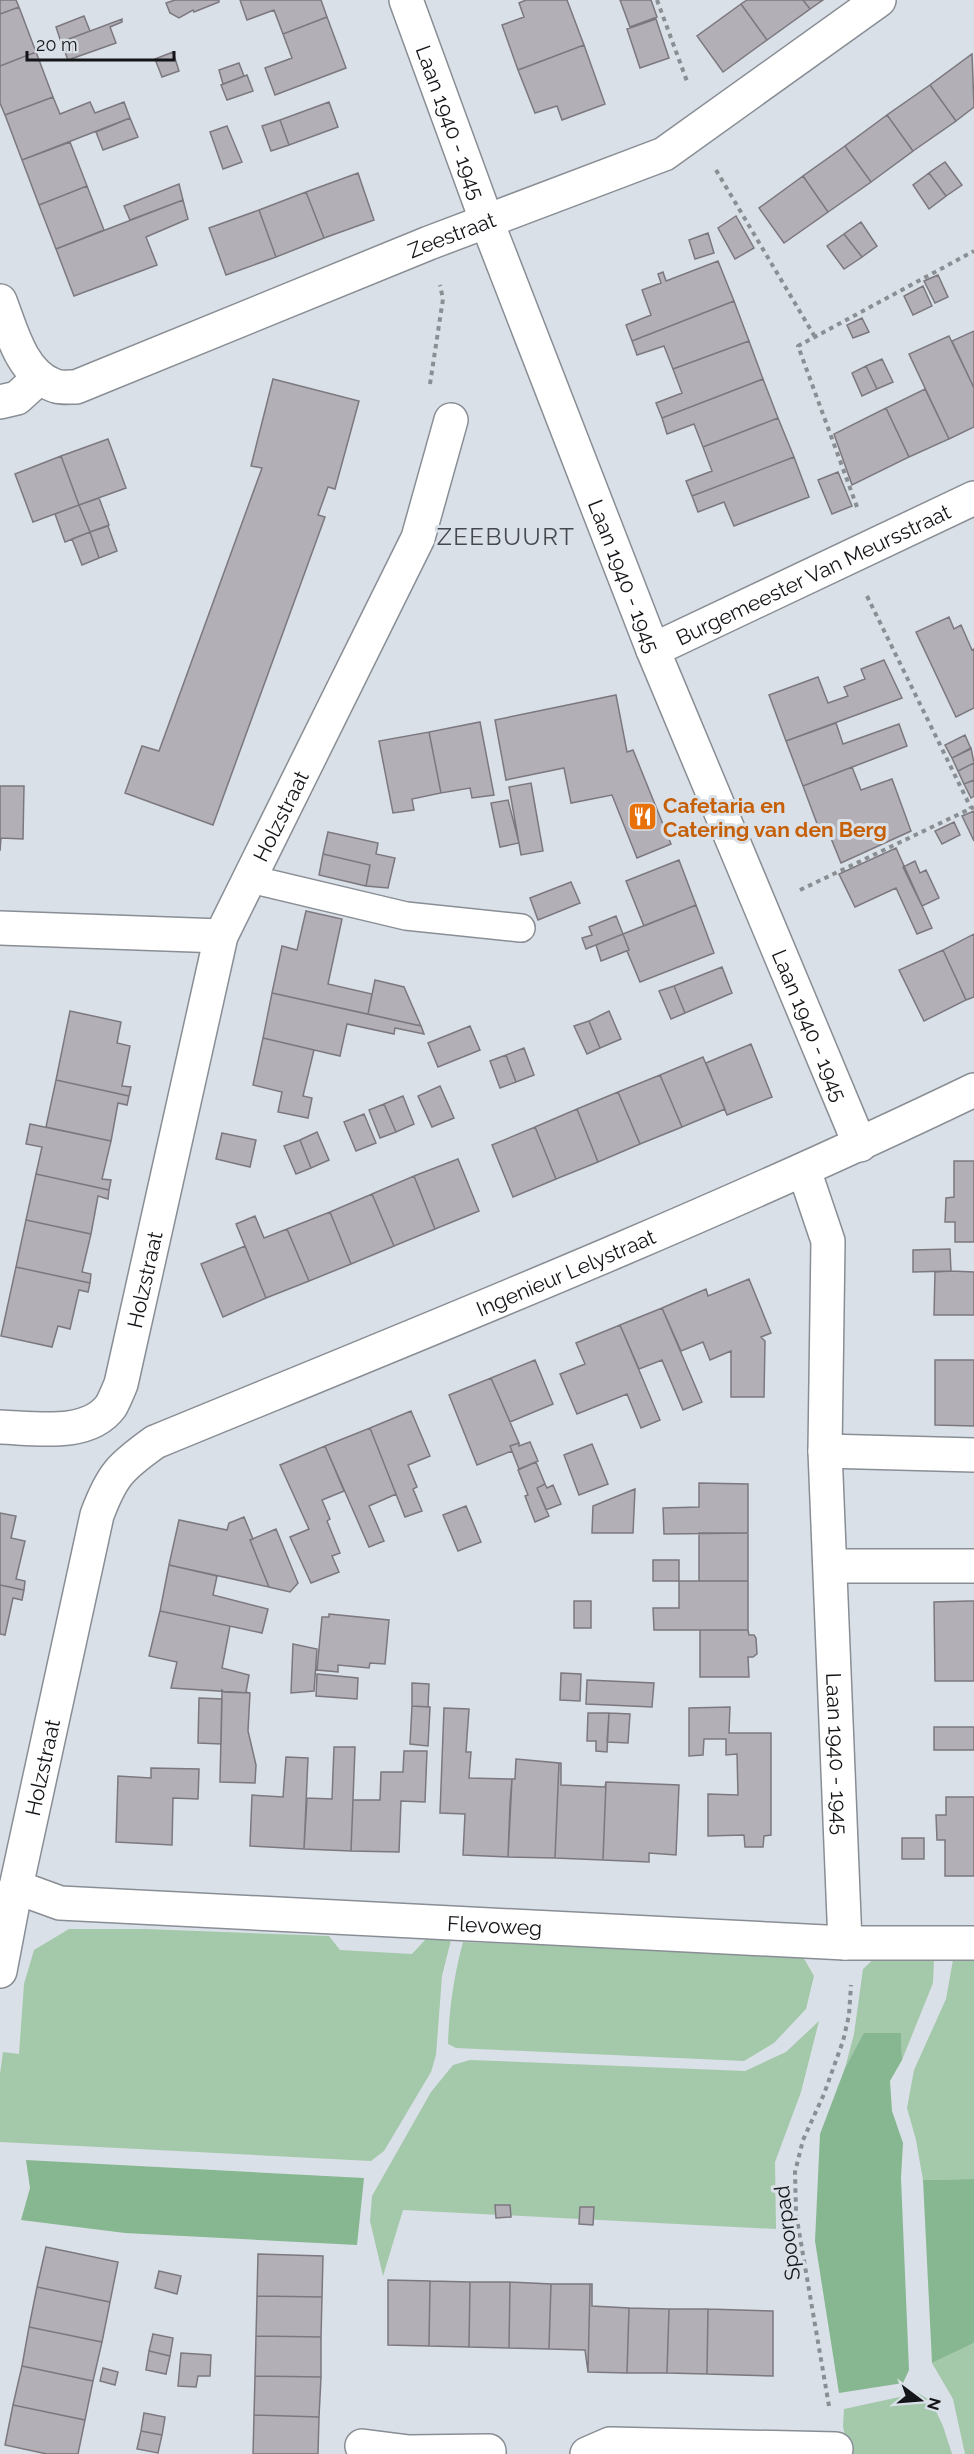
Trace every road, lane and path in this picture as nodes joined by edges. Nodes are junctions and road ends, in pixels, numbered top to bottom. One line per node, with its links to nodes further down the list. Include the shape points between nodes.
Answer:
1 (406, 0): 5 (street, Laan 1940 - 1945)
2 (657, 0): 4 (path)
3 (879, 0): 4 (street, Zeestraat)
4 (698, 129): 5 (street, Zeestraat, via 664,154); 9 (path)
5 (487, 222): 6 (street, Zeestraat); 15 (street, Laan 1940 - 1945)
6 (429, 243): 10 (street, Zeestraat, via 76,387 55,387); 12 (path, via 443,299 429,386)
7 (974, 251): 9 (path)
8 (0, 300): 10 (street, via 20,351)
9 (815, 337): 14 (path, via 798,346)
10 (39, 378): 11 (street, via 17,398)
11 (0, 402)
12 (451, 420): 17 (street, Holzstraat, via 418,538)
13 (974, 498): 14 (street, Burgemeester Van Meursstraat)
14 (860, 552): 15 (street, Burgemeester Van Meursstraat); 16 (path)
15 (653, 650): 18 (street, Laan 1940 - 1945)
16 (973, 807): 18 (path)
17 (250, 879): 20 (lane, via 406,916); 21 (street, Holzstraat)
18 (761, 908): 23 (street, Laan 1940 - 1945)
19 (0, 927): 21 (street)
20 (521, 928)
21 (221, 936): 25 (street, Holzstraat, via 121,1384 110,1407 90,1423 62,1429)
22 (974, 1090): 23 (street, Ingenieur Lelystraat)
23 (860, 1145): 24 (street, Ingenieur Lelystraat)
24 (804, 1170): 26 (street, Ingenieur Lelystraat, via 678,1227); 27 (street, Laan 1940 - 1945, via 828,1241)
25 (0, 1427)
26 (155, 1442): 31 (street, Holzstraat, via 126,1462 108,1487 97,1515)
27 (825, 1451): 28 (street); 29 (street, Laan 1940 - 1945)
28 (974, 1455)
29 (831, 1566): 30 (street); 32 (street, Laan 1940 - 1945)
30 (974, 1566)
31 (16, 1887): 32 (street, Flevoweg, via 60,1903); 34 (street, Holzstraat)
32 (845, 1943): 33 (street, Flevoweg); 36 (path, Spoorpad, via 851,1982 849,2015 795,2172 795,2214)
33 (974, 1943)
34 (0, 1971)
35 (362, 2446): 37 (street, via 409,2452)
36 (836, 2449): 38 (street, via 610,2444)
37 (489, 2454)
38 (587, 2454)

